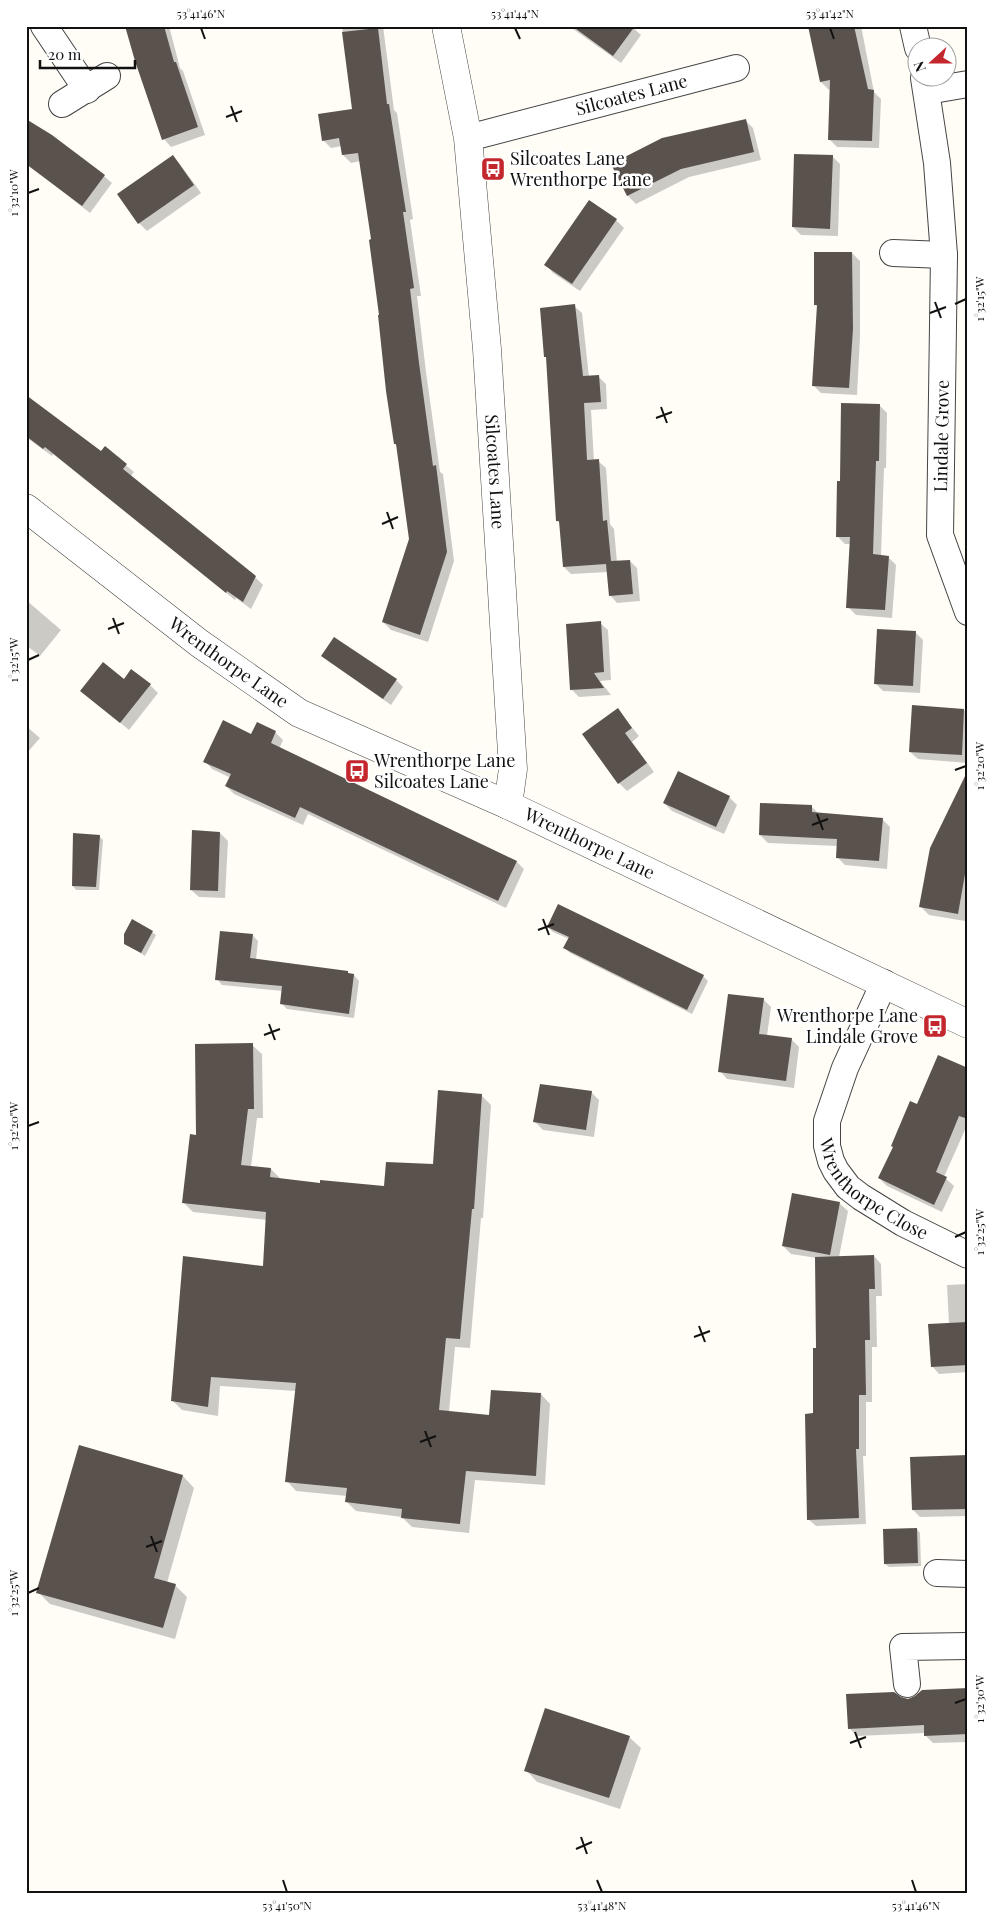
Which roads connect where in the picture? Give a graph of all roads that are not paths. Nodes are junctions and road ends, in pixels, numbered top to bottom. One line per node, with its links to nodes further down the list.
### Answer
1 (44, 26): 5 (street)
2 (446, 26): 6 (street, Silcoates Lane)
3 (736, 68): 6 (street, Silcoates Lane)
4 (927, 88): 8 (street, Lindale Grove)
5 (62, 104)
6 (468, 138): 11 (street, Silcoates Lane)
7 (893, 253): 8 (street)
8 (944, 255): 10 (street, Lindale Grove)
9 (26, 508): 11 (street, Wrenthorpe Lane)
10 (968, 612)
11 (508, 805): 12 (street, Wrenthorpe Lane)
12 (884, 983): 13 (street, Wrenthorpe Lane); 14 (street, Wrenthorpe Close)
13 (968, 1024)
14 (968, 1255)
15 (938, 1573): 16 (street)
16 (968, 1574)
17 (968, 1646): 18 (street)
18 (907, 1684)

